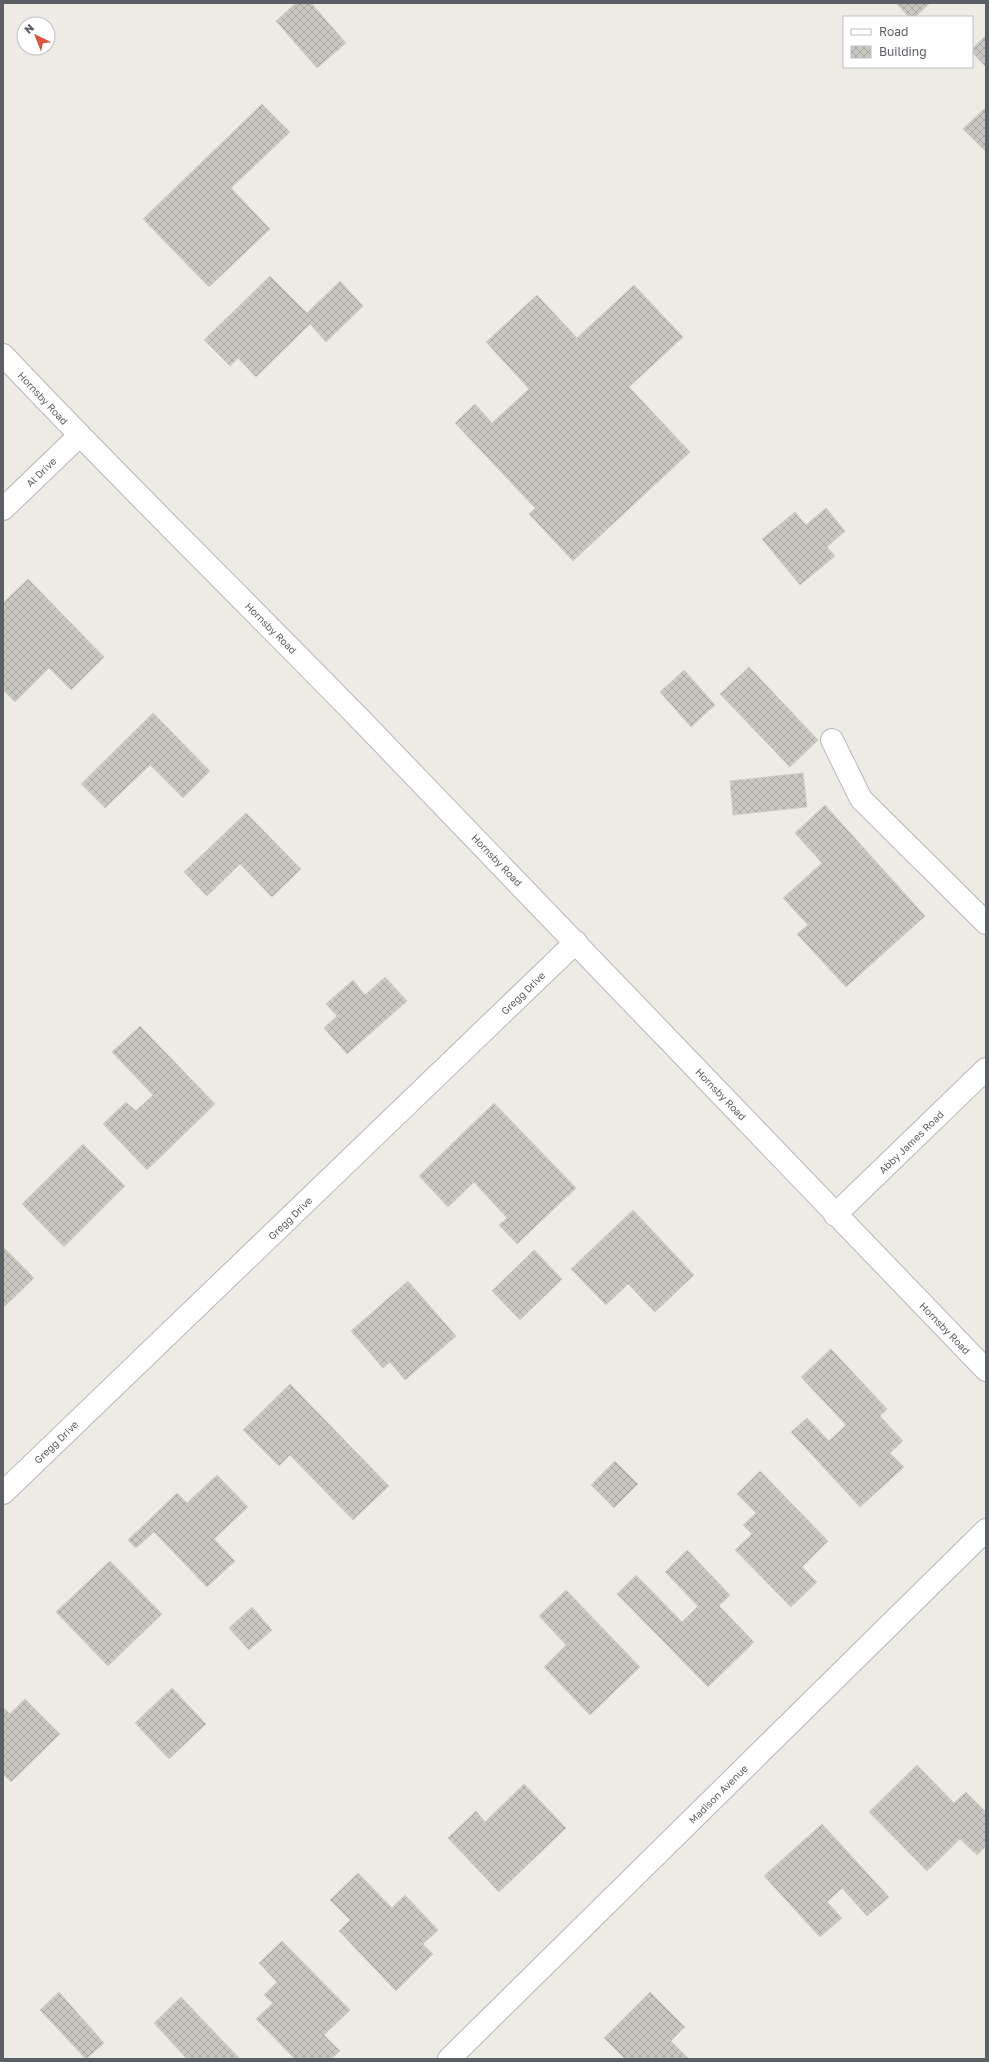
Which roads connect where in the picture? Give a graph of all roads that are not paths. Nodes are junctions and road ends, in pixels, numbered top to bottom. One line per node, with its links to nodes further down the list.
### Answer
1 (3, 355): 2 (street, Hornsby Road)
2 (79, 436): 3 (street, Al Drive); 6 (street, Hornsby Road)
3 (3, 509)
4 (832, 740): 5 (street)
5 (986, 923)
6 (576, 942): 8 (street, Hornsby Road); 10 (street, Gregg Drive)
7 (986, 1069): 8 (street, Abby James Road)
8 (835, 1215): 9 (street, Hornsby Road)
9 (986, 1370)
10 (3, 1493)
11 (986, 1530): 12 (street, Madison Avenue)
12 (449, 2059)

